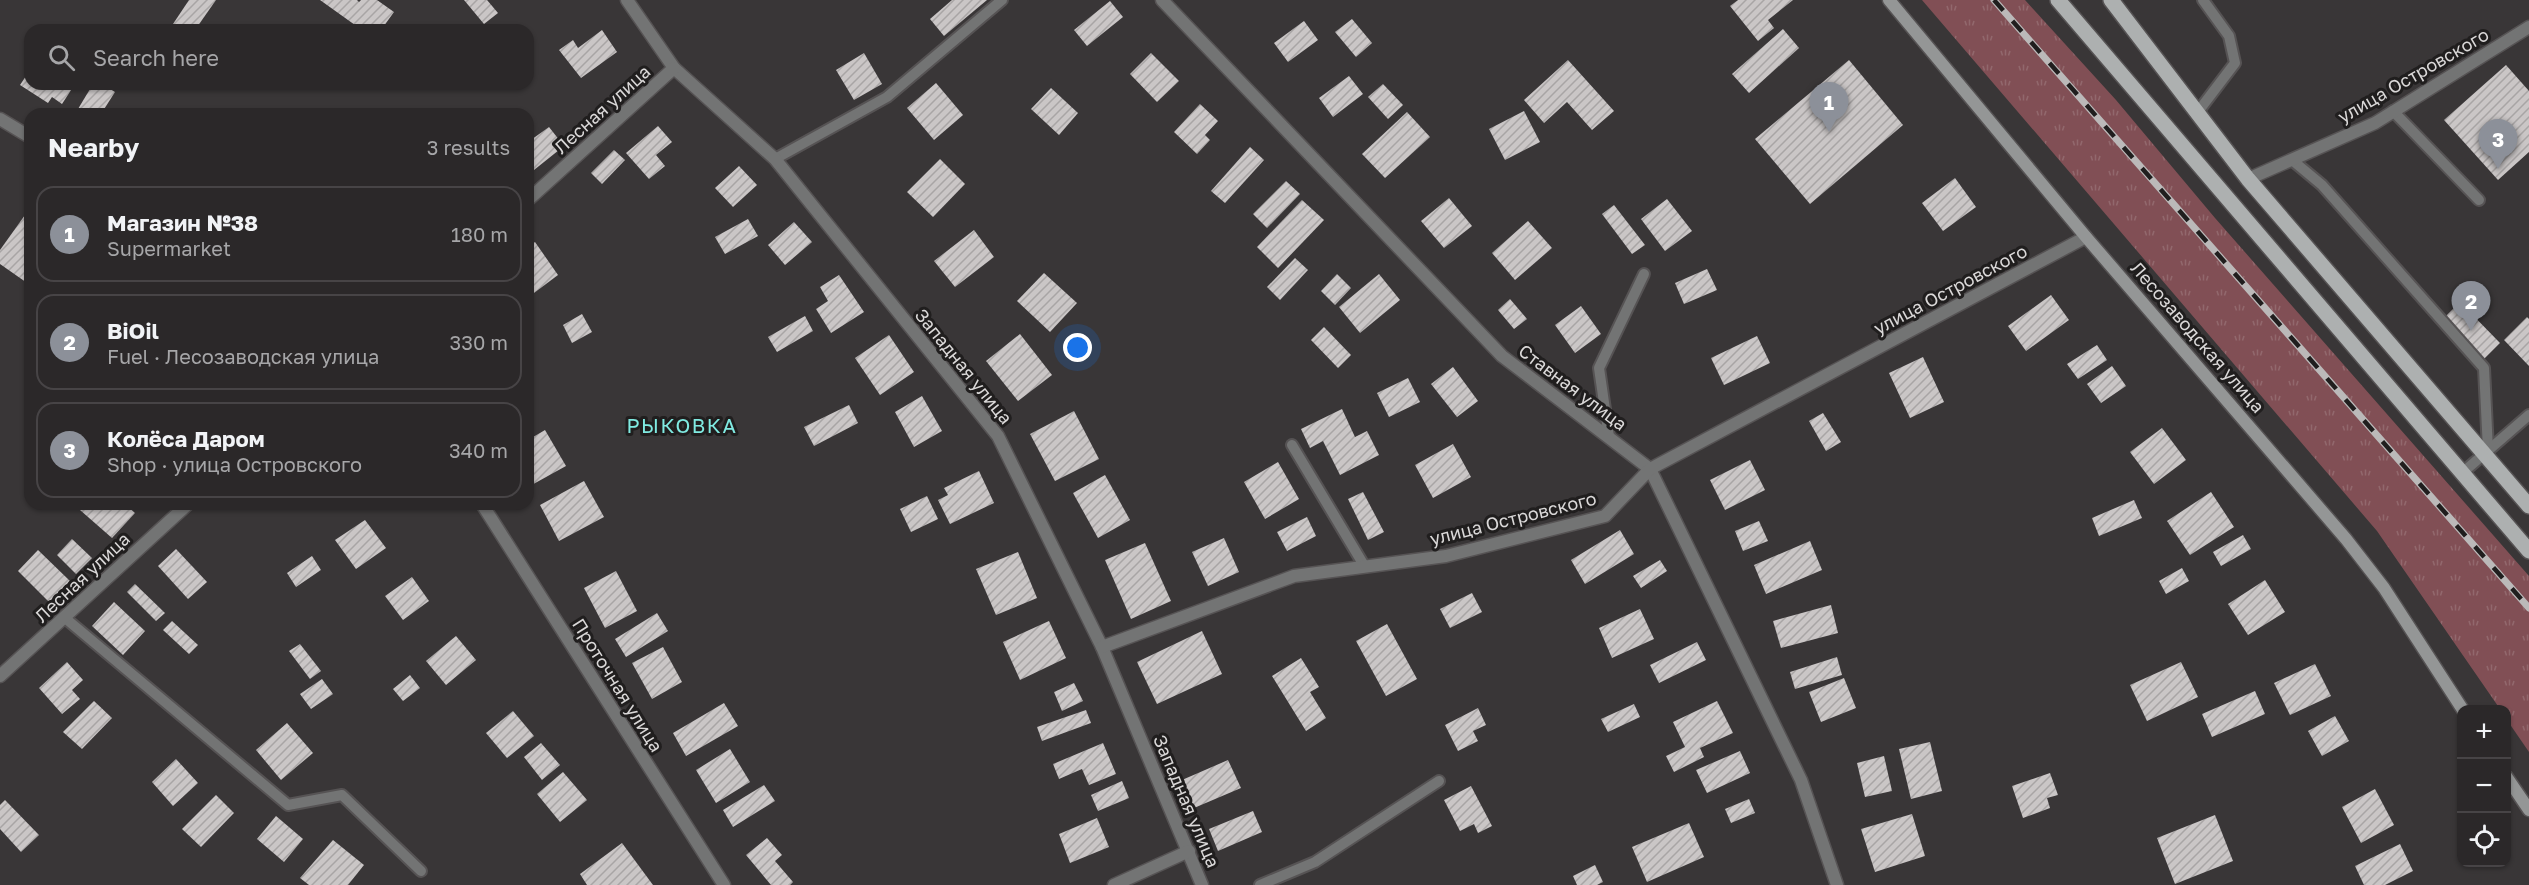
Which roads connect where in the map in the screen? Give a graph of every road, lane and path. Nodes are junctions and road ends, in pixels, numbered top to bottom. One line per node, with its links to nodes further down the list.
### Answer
1 (627, 0): 9 (street, Западная улица)
2 (1002, 0): 14 (lane)
3 (1162, 0): 22 (street, Ставная улица)
4 (1889, 0): 19 (street, Лесозаводская улица)
5 (2058, 0): 26 (main road)
6 (2111, 0): 11 (main road)
7 (2203, 0): 11 (lane)
8 (2529, 27): 10 (street, улица Островского)
9 (674, 69): 14 (street, Западная улица); 17 (street, Лесная улица)
10 (2392, 111): 15 (street, улица Островского); 18 (lane)
11 (2197, 113): 16 (main road)
12 (0, 119): 13 (street)
13 (24, 133)
14 (775, 159): 33 (street, Западная улица)
15 (2292, 160): 16 (street, улица Островского); 24 (lane)
16 (2248, 179): 24 (main road)
17 (534, 195)
18 (2479, 200)
19 (2086, 237): 25 (street, улица Островского); 35 (street, Лесозаводская улица)
20 (1644, 274): 22 (lane)
21 (2529, 415): 24 (lane)
22 (1609, 438): 25 (street, Ставная улица)
23 (1292, 445): 31 (lane)
24 (2486, 452): 26 (lane); 27 (main road)
25 (1650, 469): 31 (street, улица Островского); 45 (street, Ставная улица)
26 (2461, 474): 30 (main road)
27 (2529, 506)
28 (182, 510): 32 (street, Лесная улица)
29 (486, 510): 41 (street, Проточная улица)
30 (2529, 551)
31 (1365, 567): 33 (street, улица Островского)
32 (65, 618): 34 (street, Лесная улица); 40 (lane)
33 (1102, 647): 39 (street, Западная улица)
34 (0, 676)
35 (2460, 705)
36 (1439, 782): 44 (lane)
37 (2511, 783): 38 (street)
38 (2529, 810)
39 (1189, 851): 42 (street); 43 (street, Западная улица)
40 (421, 871)
41 (724, 885)
42 (1114, 885)
43 (1202, 885)
44 (1260, 885)
45 (1837, 885)

